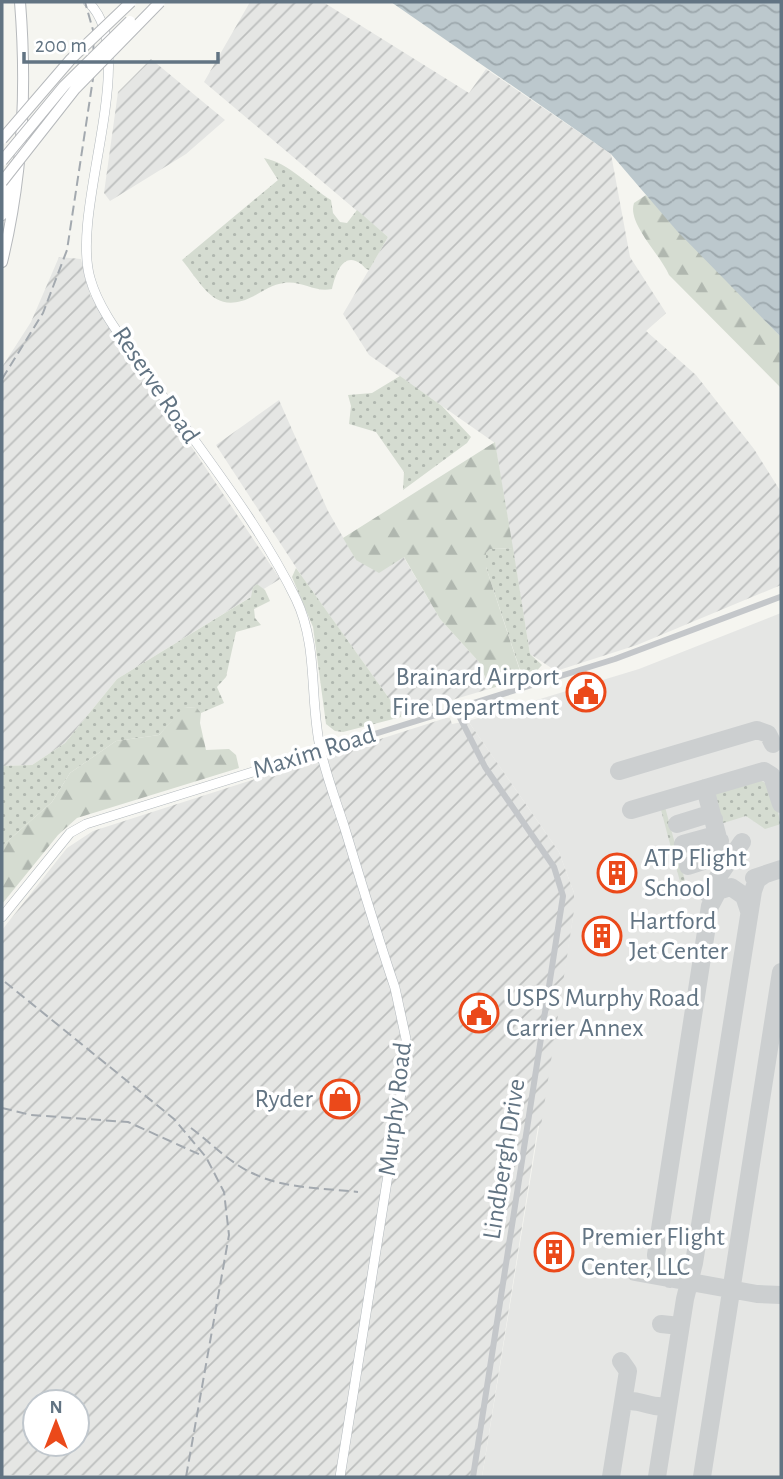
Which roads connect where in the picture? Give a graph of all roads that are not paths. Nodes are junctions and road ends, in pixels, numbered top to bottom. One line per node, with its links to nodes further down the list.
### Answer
1 (20, 2): 7 (highway, bridge)
2 (88, 2): 14 (street, Reserve Road)
3 (131, 2): 6 (highway, bridge)
4 (151, 2): 8 (highway, bridge)
5 (160, 2): 9 (highway, bridge)
6 (2, 139)
7 (20, 152): 9 (highway, bridge); 11 (highway, bridge)
8 (2, 161)
9 (5, 182): 10 (highway)
10 (2, 215)
11 (2, 262)
12 (780, 597): 13 (street, Maxim Road)
13 (455, 708): 14 (street, Maxim Road); 17 (street, Lindbergh Drive)
14 (320, 751): 15 (street, Maxim Road); 16 (street, Murphy Road)
15 (2, 917)
16 (340, 1477)
17 (473, 1477)

